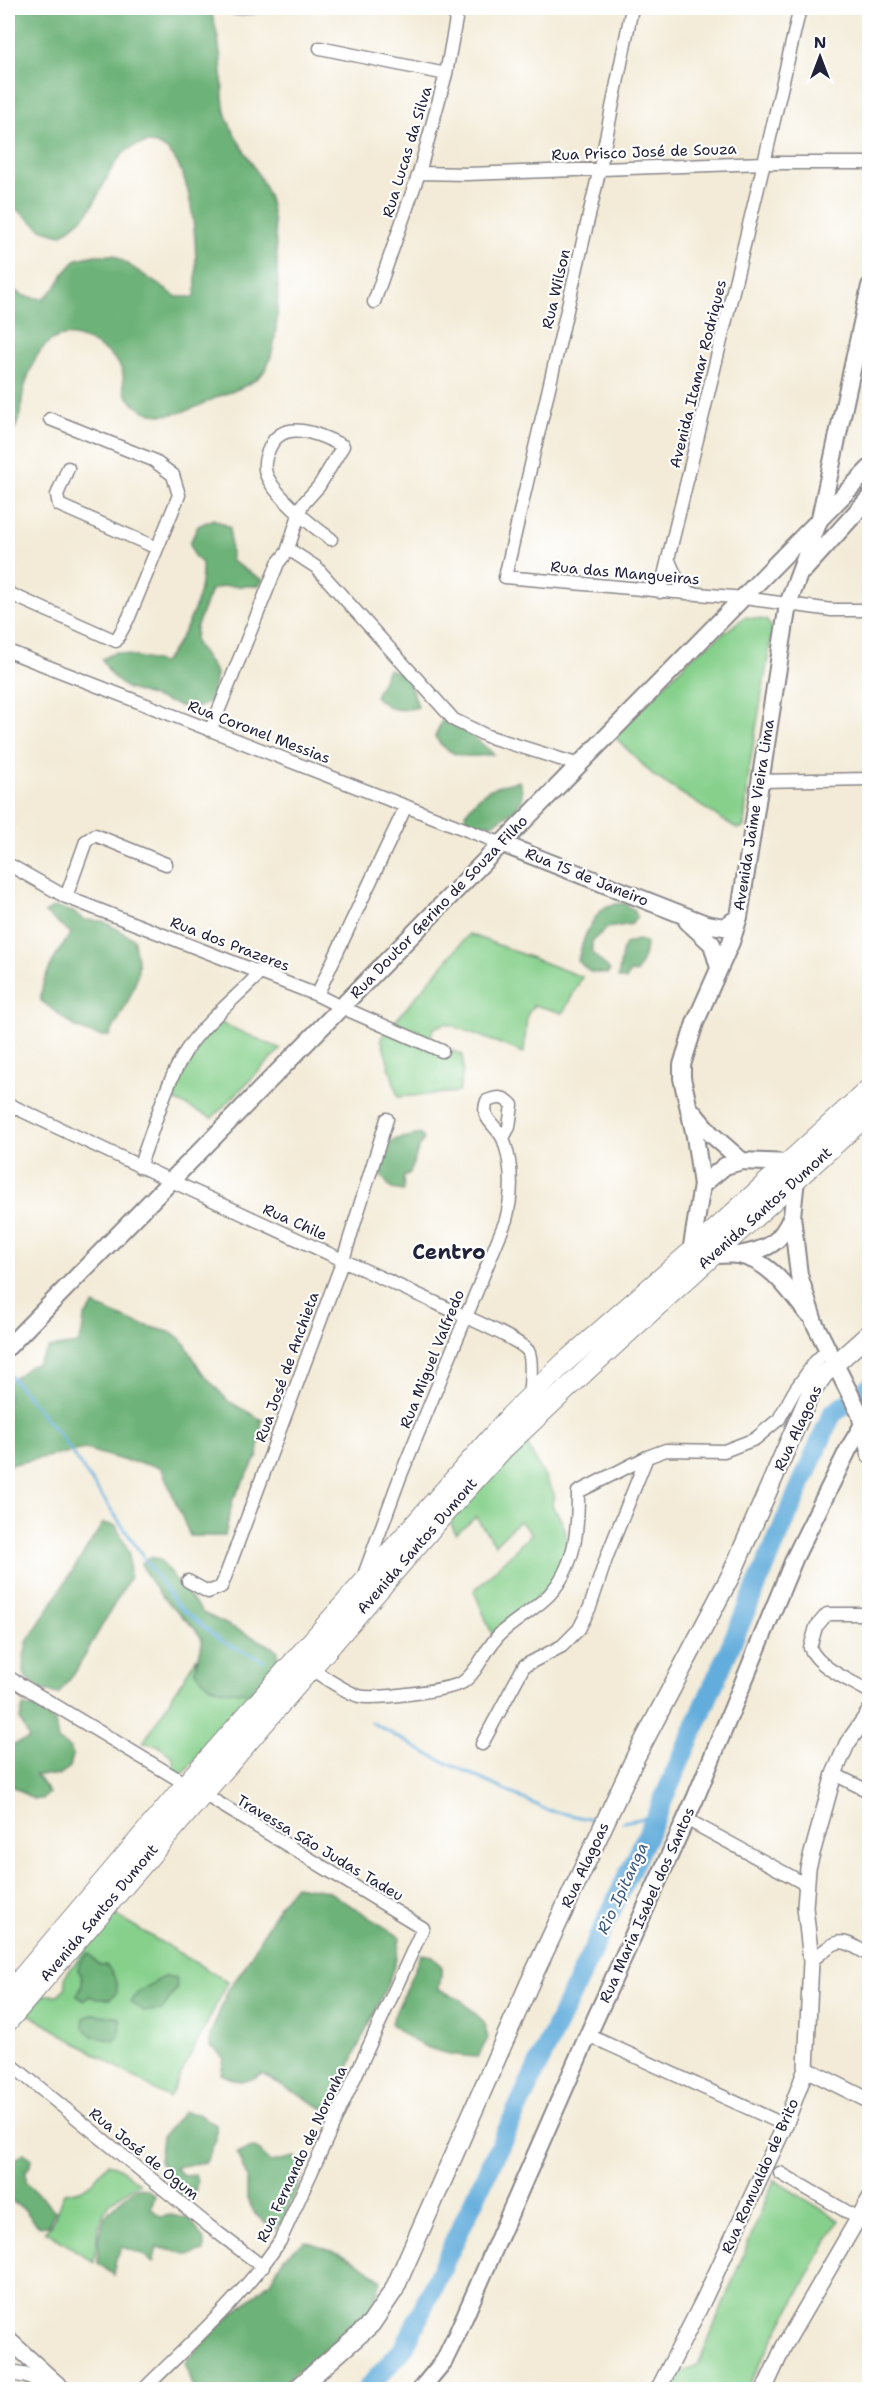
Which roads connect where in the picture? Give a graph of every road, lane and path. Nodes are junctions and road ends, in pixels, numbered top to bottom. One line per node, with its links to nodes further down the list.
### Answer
1 (458, 8): 5 (street, Rua Lucas da Silva)
2 (632, 8): 8 (street, Rua Wilson)
3 (800, 8): 6 (street, Avenida Itamar Rodriques)
4 (320, 48): 5 (street)
5 (446, 74): 9 (street, Rua Lucas da Silva)
6 (764, 163): 7 (street, Rua Prisco José de Souza); 8 (street, Rua Prisco José de Souza); 21 (street, Avenida Itamar Rodriques)
7 (870, 163)
8 (600, 168): 9 (street, Rua Prisco José de Souza); 23 (street, Rua Wilson)
9 (419, 173): 11 (street, Rua Lucas da Silva)
10 (870, 286): 17 (main road, Avenida Jaime Vieira Lima)
11 (374, 302)
12 (50, 419): 19 (street)
13 (68, 468): 19 (street)
14 (870, 468): 17 (main road, Rua Doutor Gerino de Souza Filho)
15 (870, 497): 22 (main road)
16 (300, 514): 16 (street); 18 (street); 20 (street)
17 (820, 518): 22 (main road, Avenida Jaime Vieira Lima); 27 (main road, Rua Doutor Gerino de Souza Filho)
18 (331, 539)
19 (158, 548): 25 (street)
20 (287, 552): 31 (street); 32 (street)
21 (668, 558): 24 (street, Avenida Itamar Rodriques); 26 (street)
22 (799, 575): 28 (main road, Avenida Jaime Vieira Lima)
23 (505, 577): 24 (street, Rua das Mangueiras)
24 (660, 592): 26 (street, Rua das Mangueiras)
25 (8, 593)
26 (691, 594): 27 (street, Rua das Mangueiras)
27 (744, 598): 28 (street, Rua das Mangueiras); 32 (main road, Rua Doutor Gerino de Souza Filho)
28 (788, 604): 29 (street, Rua das Mangueiras); 34 (main road, Avenida Jaime Vieira Lima)
29 (870, 610)
30 (8, 651): 31 (street, Rua Coronel Messias)
31 (211, 729): 35 (street, Rua Coronel Messias)
32 (579, 765): 36 (main road, Rua Doutor Gerino de Souza Filho)
33 (870, 779): 34 (street)
34 (759, 781): 41 (main road, Avenida Jaime Vieira Lima)
35 (406, 806): 36 (street, Rua Coronel Messias); 44 (street)
36 (500, 843): 40 (main road, Rua 15 de Janeiro); 45 (main road, Rua Doutor Gerino de Souza Filho)
37 (8, 864): 39 (street, Rua dos Prazeres)
38 (166, 864): 39 (street)
39 (66, 897): 43 (street, Rua dos Prazeres)
40 (675, 912): 41 (main road, Rua 15 de Janeiro); 42 (main road, Rua 15 de Janeiro)
41 (739, 917): 42 (main road, Avenida Jaime Vieira Lima)
42 (719, 968): 49 (main road, Avenida Jaime Vieira Lima)
43 (261, 972): 44 (street, Rua dos Prazeres); 54 (street)
44 (317, 994): 45 (street, Rua dos Prazeres)
45 (341, 1007): 46 (street, Rua dos Prazeres); 56 (main road, Rua Doutor Gerino de Souza Filho)
46 (442, 1051)
47 (870, 1088): 55 (highway, Avenida Santos Dumont)
48 (8, 1104): 54 (street, Rua Chile)
49 (690, 1108): 53 (main road, Avenida Jaime Vieira Lima); 57 (main road, Avenida Jaime Vieira Lima)
50 (870, 1113): 55 (highway, Avenida Santos Dumont)
51 (387, 1119): 62 (street, Rua José de Anchieta)
52 (503, 1138): 52 (street, Rua Miguel Valfredo); 63 (street, Rua Miguel Valfredo)
53 (742, 1161): 55 (main road); 57 (main road)
54 (140, 1167): 56 (street, Rua Chile)
55 (792, 1171): 58 (main road); 59 (highway, Avenida Santos Dumont); 60 (highway, Avenida Santos Dumont)
56 (171, 1182): 62 (street, Rua Chile); 66 (main road, Rua Doutor Gerino de Souza Filho)
57 (702, 1185): 59 (main road, Avenida Jaime Vieira Lima)
58 (792, 1216): 61 (main road); 64 (main road)
59 (691, 1252): 68 (highway, Avenida Santos Dumont)
60 (714, 1255): 61 (main road); 75 (highway, Avenida Santos Dumont)
61 (738, 1255): 64 (main road)
62 (343, 1260): 63 (street, Rua Chile); 72 (street, Rua José de Anchieta)
63 (465, 1317): 68 (street, Rua Chile); 73 (street, Rua Miguel Valfredo)
64 (814, 1322): 67 (main road)
65 (870, 1333): 67 (main road, Rua Alagoas)
66 (8, 1347)
67 (835, 1364): 69 (main road); 71 (street); 103 (main road, Rua Alagoas)
68 (530, 1396): 73 (highway, Avenida Santos Dumont)
69 (864, 1419): 70 (main road); 83 (main road, Rua Maria Isabel dos Santos)
70 (870, 1455)
71 (647, 1457): 75 (street); 79 (street)
72 (188, 1581)
73 (361, 1585): 81 (highway, Avenida Santos Dumont)
74 (870, 1614): 77 (street)
75 (311, 1670): 81 (highway, Avenida Santos Dumont)
76 (8, 1677): 81 (street, Travessa São Judas Tadeu)
77 (870, 1692)
78 (870, 1711): 80 (street, Rua Romualdo de Brito)
79 (482, 1744)
80 (834, 1774): 82 (street); 84 (street, Rua Romualdo de Brito)
81 (194, 1789): 85 (street, Travessa São Judas Tadeu); 88 (highway, Avenida Santos Dumont); 89 (highway, Avenida Santos Dumont)
82 (870, 1792)
83 (686, 1819): 84 (street); 90 (main road, Rua Maria Isabel dos Santos)
84 (805, 1884): 87 (street, Rua Romualdo de Brito)
85 (423, 1928): 98 (street, Rua Fernando de Noronha)
86 (870, 1956): 87 (street)
87 (811, 1961): 92 (street, Rua Romualdo de Brito)
88 (8, 1994)
89 (8, 2021)
90 (588, 2035): 94 (street); 104 (main road, Rua Maria Isabel dos Santos)
91 (8, 2062): 98 (street, Rua José de Ogum)
92 (806, 2069): 93 (street); 94 (street, Rua Romualdo de Brito)
93 (870, 2101)
94 (785, 2125): 105 (street, Rua Romualdo de Brito)
95 (780, 2174): 97 (street)
96 (870, 2198): 97 (street)
97 (856, 2217): 106 (street)
98 (263, 2267): 102 (street, Rua Fernando de Noronha)
99 (8, 2339): 101 (street)
100 (8, 2372): 101 (street)
101 (63, 2390)
102 (142, 2390)
103 (296, 2390)
104 (420, 2390)
105 (658, 2390)
106 (764, 2390)

